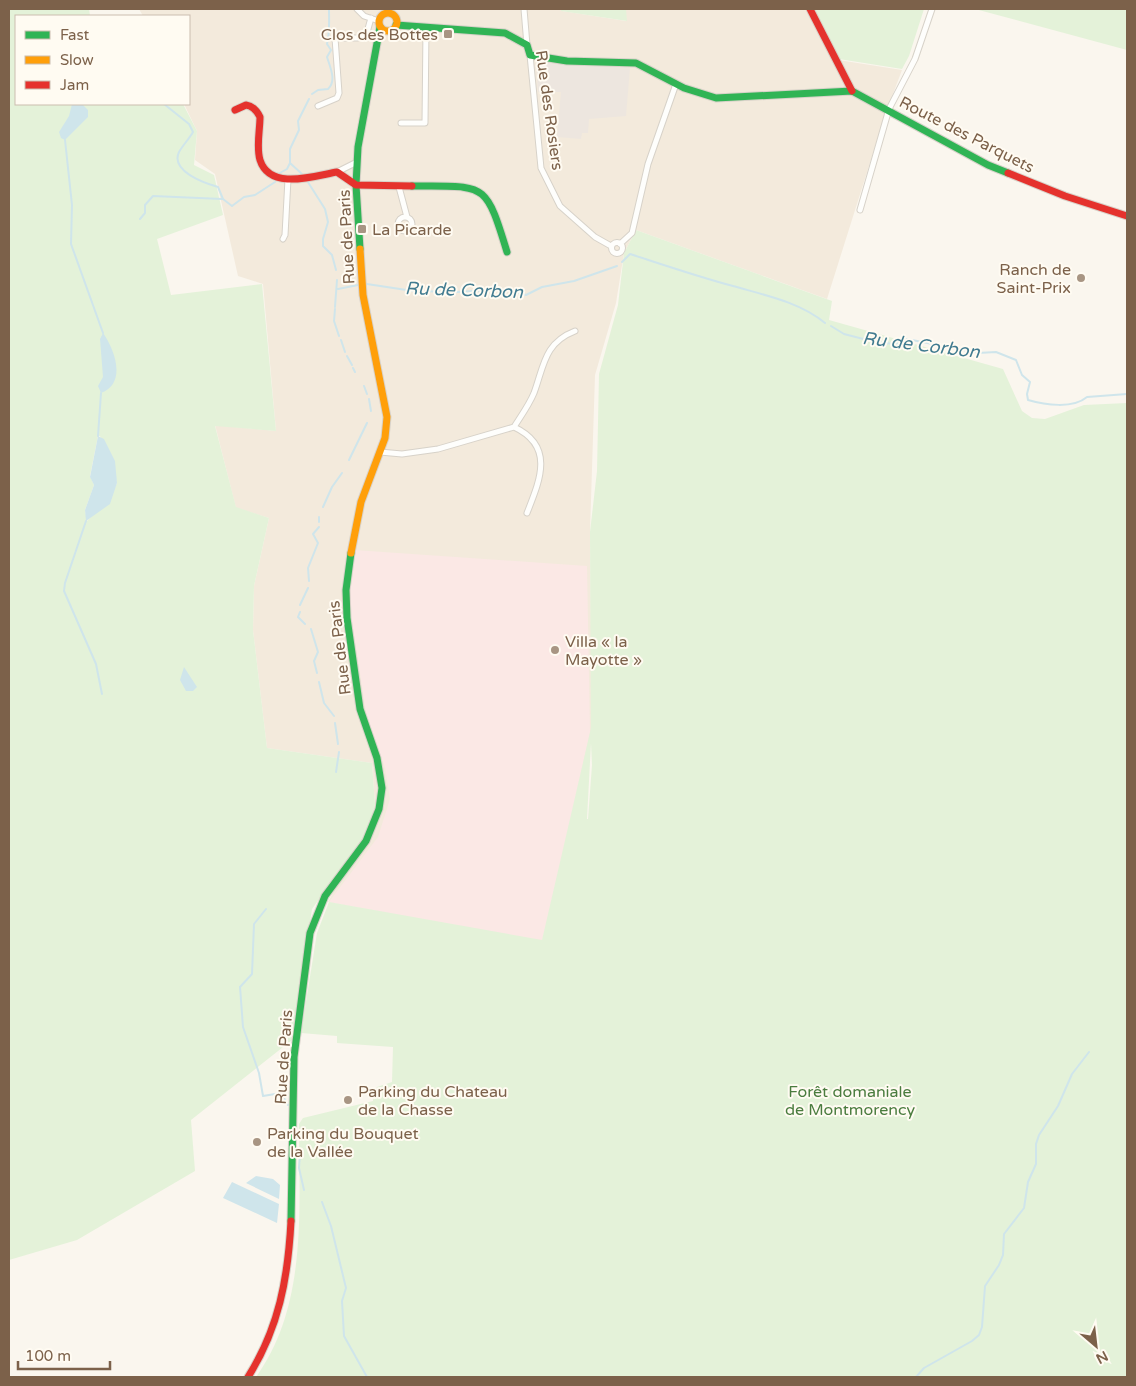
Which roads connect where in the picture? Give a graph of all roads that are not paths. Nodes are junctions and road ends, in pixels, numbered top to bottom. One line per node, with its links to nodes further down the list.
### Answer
1 (357, 9): 6 (street)
2 (524, 9): 9 (street, Rue des Rosiers)
3 (810, 9): 12 (main road)
4 (932, 9): 14 (street)
5 (388, 11): 6 (main road); 7 (main road)
6 (379, 24): 7 (main road); 13 (street); 17 (main road, Rue de Paris)
7 (396, 25): 8 (main road)
8 (426, 28): 9 (main road); 16 (street)
9 (527, 45): 10 (main road, Rue des Rosiers)
10 (530, 55): 11 (main road); 27 (street, Rue des Rosiers)
11 (676, 84): 12 (main road); 26 (street)
12 (852, 91): 14 (main road, Route des Parquets)
13 (318, 106)
14 (889, 109): 22 (street); 23 (main road, Route des Parquets)
15 (236, 110): 19 (main road)
16 (401, 123)
17 (357, 162): 18 (street); 20 (main road, Rue de Paris)
18 (338, 172): 19 (main road); 20 (main road)
19 (288, 179): 25 (street)
20 (356, 185): 21 (main road); 31 (main road, Rue de Paris)
21 (400, 186): 24 (street); 28 (main road)
22 (860, 210)
23 (1127, 216)
24 (408, 217)
25 (283, 239)
26 (620, 244): 27 (street); 27 (street)
27 (611, 246)
28 (506, 252)
29 (575, 332): 30 (street)
30 (514, 427): 31 (street); 32 (street)
31 (380, 452): 33 (main road, Rue de Paris)
32 (527, 513)
33 (248, 1377)

